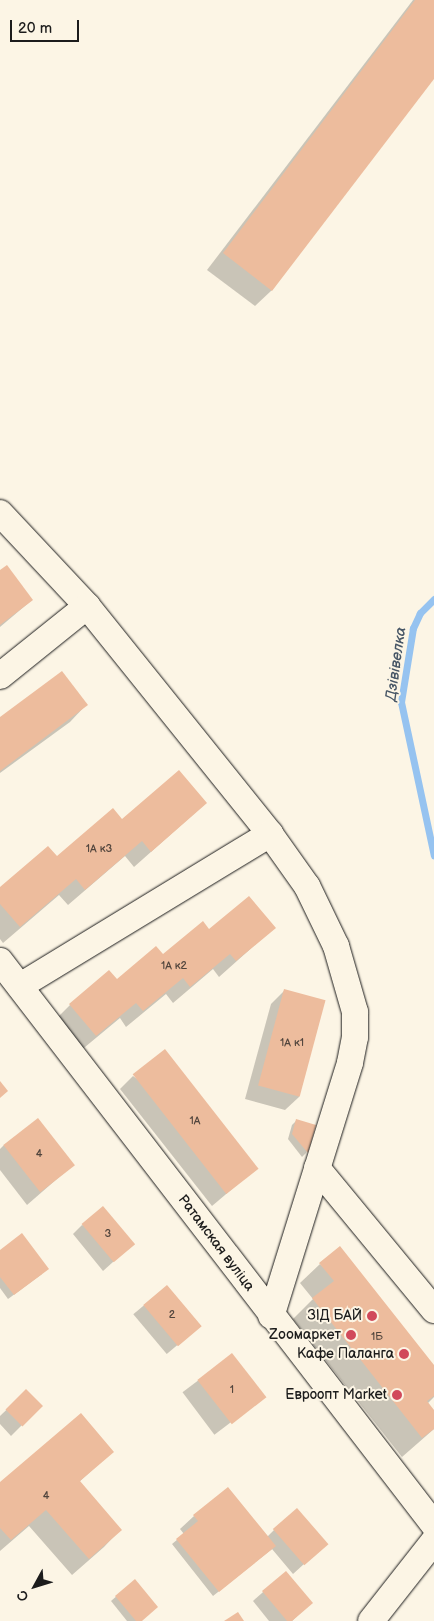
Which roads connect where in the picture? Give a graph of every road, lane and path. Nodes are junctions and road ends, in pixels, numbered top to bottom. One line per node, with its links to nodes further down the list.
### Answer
1 (0, 513): 2 (street)
2 (87, 606): 3 (street); 4 (street)
3 (0, 676)
4 (270, 834): 6 (street); 7 (street)
5 (0, 961): 6 (street, Ратамская вуліца)
6 (20, 986): 9 (street, Ратамская вуліца)
7 (318, 1168): 8 (street); 9 (street)
8 (434, 1310)
9 (271, 1316): 10 (street, Ратамская вуліца)
10 (434, 1525)
11 (434, 1542): 12 (street)
12 (371, 1621)

